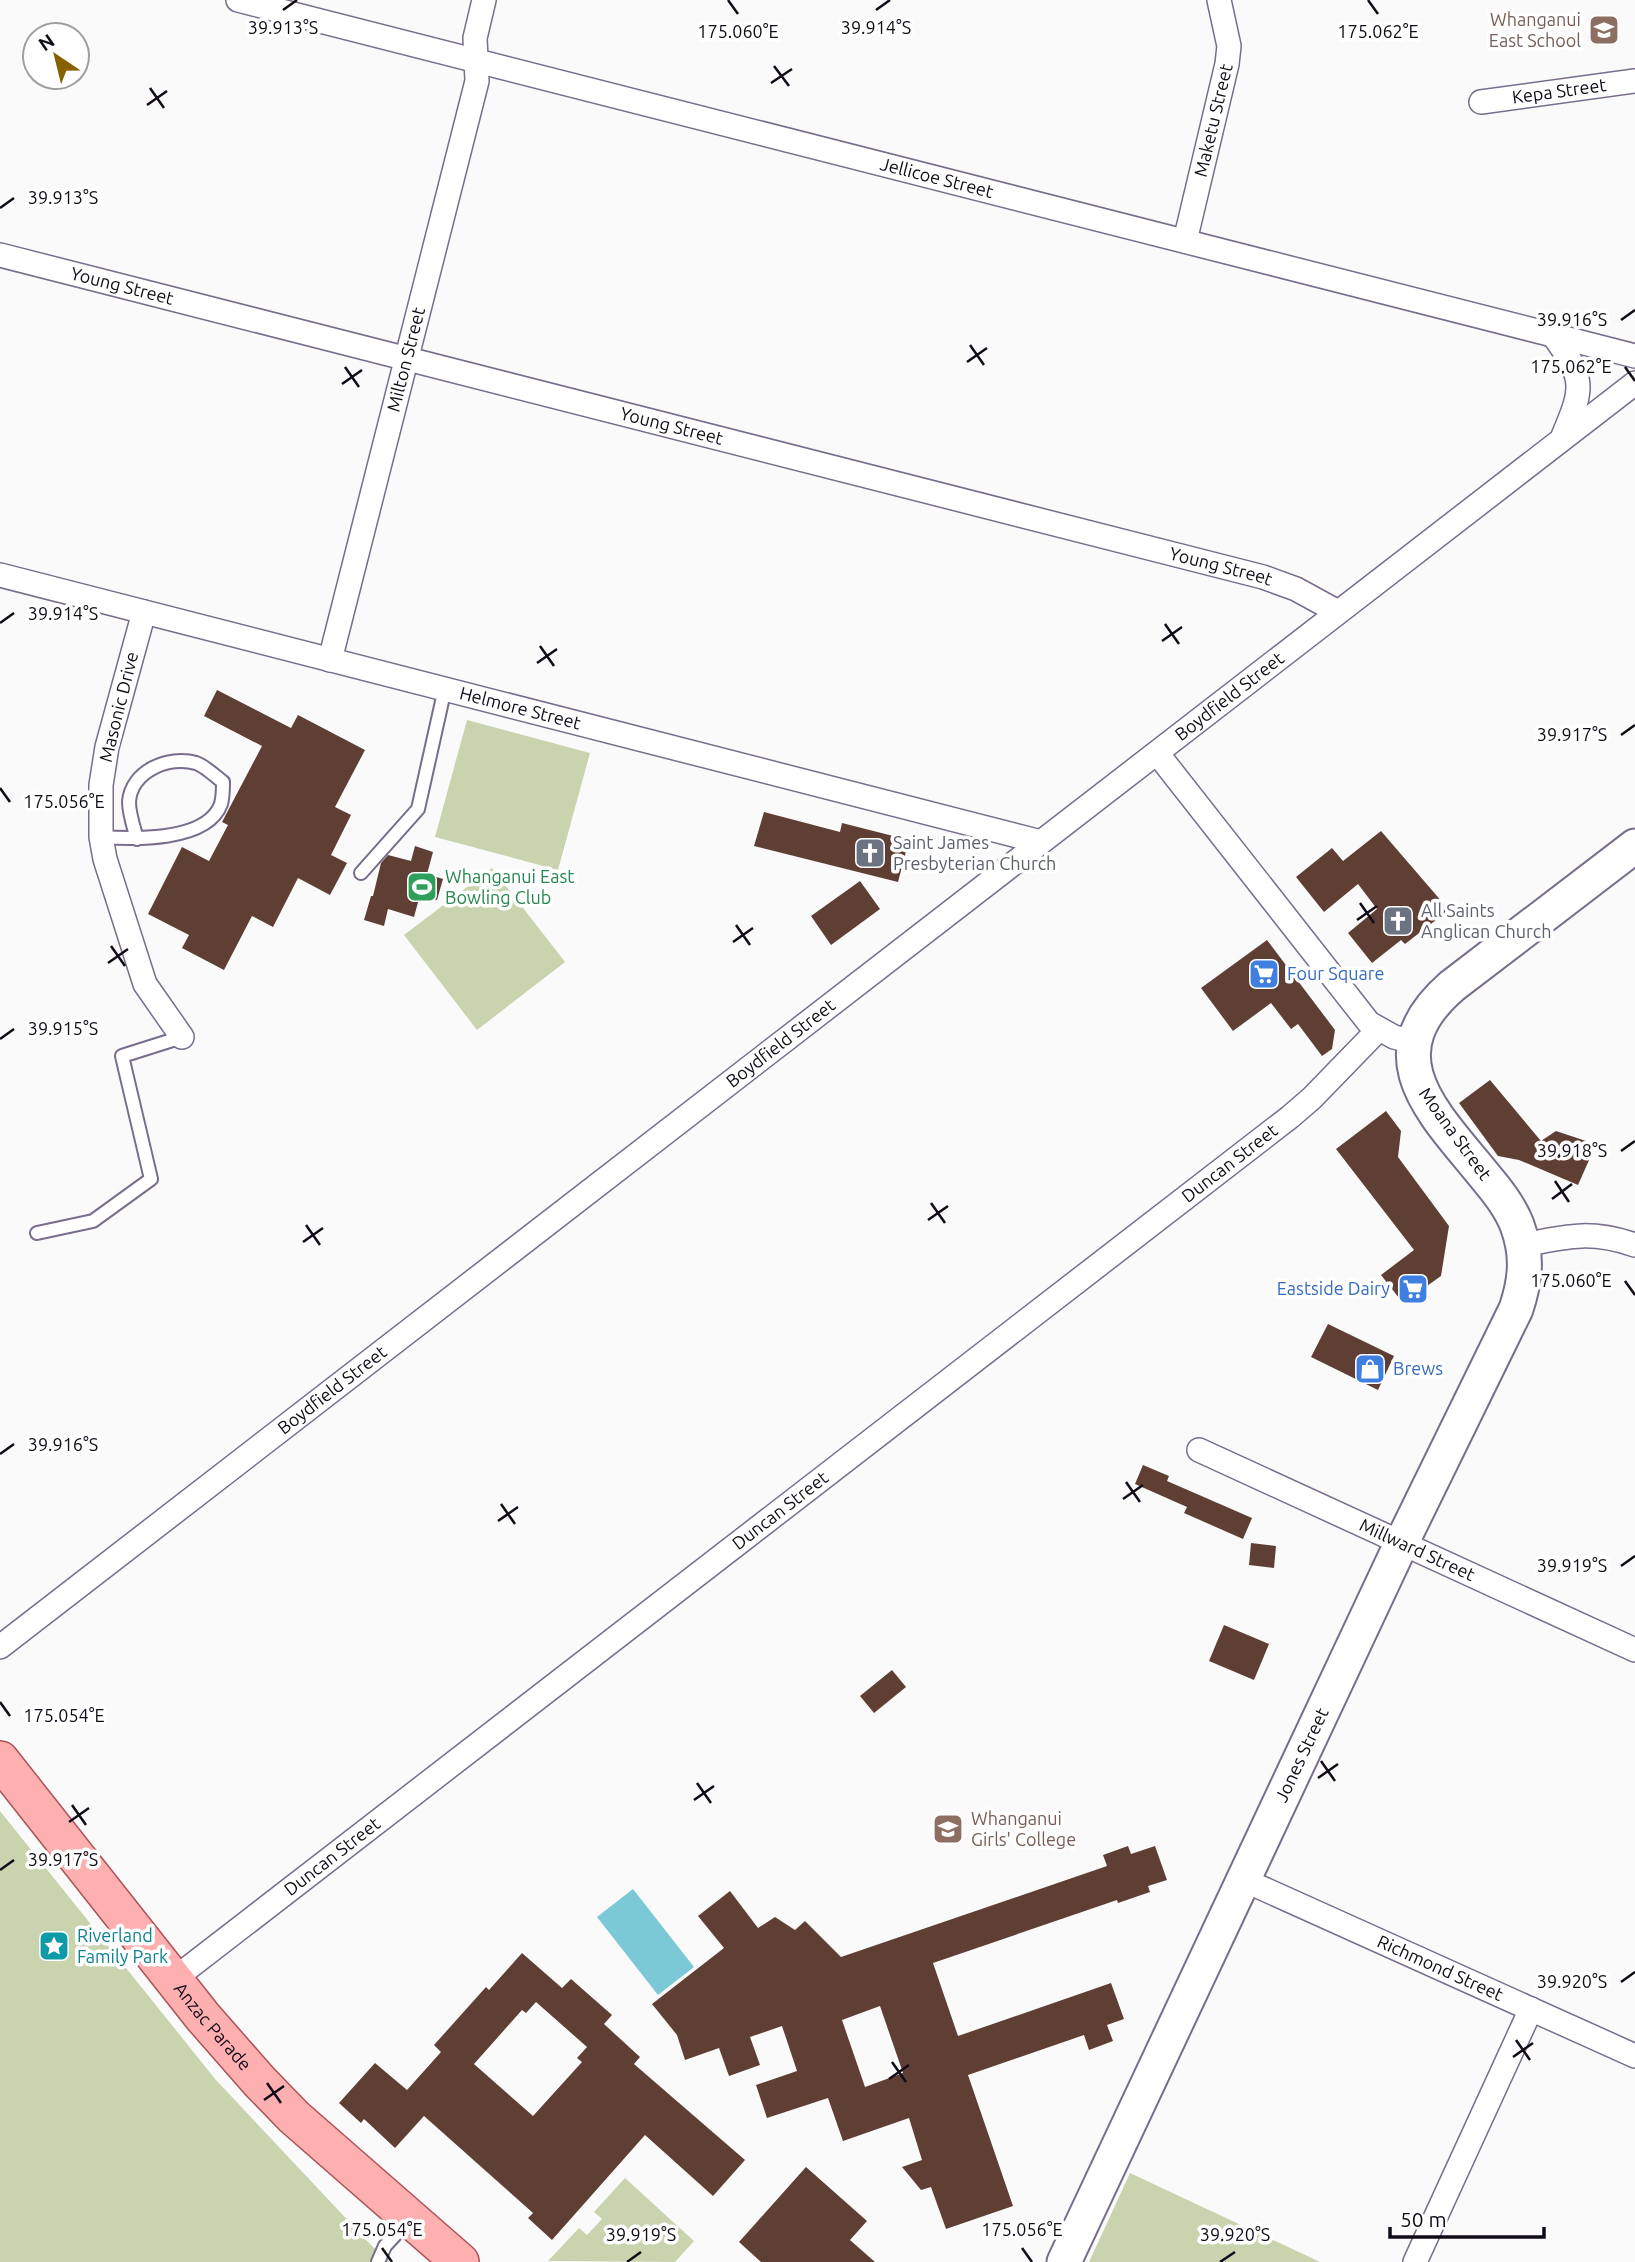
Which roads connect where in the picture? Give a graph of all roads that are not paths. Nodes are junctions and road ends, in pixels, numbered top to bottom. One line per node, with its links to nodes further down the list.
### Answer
1 (238, 0): 4 (street, Jellicoe Street)
2 (484, 0): 4 (street, Milton Street)
3 (1219, 0): 7 (street, Maketu Street)
4 (476, 60): 7 (street, Jellicoe Street); 11 (street, Milton Street)
5 (1635, 81): 6 (street, Kepa Street)
6 (1481, 102)
7 (1185, 241): 9 (street, Jellicoe Street)
8 (0, 256): 11 (street, Young Street)
9 (1553, 335): 10 (street, Jellicoe Street); 13 (street)
10 (1635, 356)
11 (406, 359): 16 (street, Young Street); 17 (street, Milton Street)
12 (1635, 383): 13 (street, Boydfield Street)
13 (1562, 439): 16 (street, Boydfield Street)
14 (0, 575): 15 (street, Helmore Street)
15 (144, 612): 17 (street, Helmore Street); 20 (street, Masonic Drive)
16 (1338, 612): 19 (street, Boydfield Street)
17 (330, 660): 18 (street, Helmore Street)
18 (445, 688): 22 (street, Helmore Street); 24 (lane)
19 (1157, 753): 22 (street, Boydfield Street); 25 (street)
20 (100, 837): 21 (lane); 26 (street, Masonic Drive)
21 (137, 839): 21 (lane)
22 (1041, 842): 33 (street, Boydfield Street)
23 (1635, 846): 27 (main road)
24 (361, 873)
25 (1378, 1030): 27 (street); 37 (street, Duncan Street)
26 (182, 1037): 28 (lane)
27 (1414, 1042): 29 (main road, Moana Street)
28 (37, 1233)
29 (1523, 1245): 30 (street); 32 (main road, Jones Street)
30 (1635, 1245)
31 (1199, 1450): 32 (street, Millward Street)
32 (1401, 1544): 34 (street, Millward Street); 36 (main road, Jones Street)
33 (0, 1647)
34 (1635, 1650)
35 (0, 1760): 37 (main road, Anzac Parade)
36 (1244, 1880): 38 (street, Richmond Street); 43 (main road, Jones Street)
37 (174, 1979): 40 (main road, Anzac Parade)
38 (1531, 2009): 39 (street, Richmond Street); 44 (street)
39 (1635, 2056)
40 (411, 2218): 41 (lane); 42 (main road, Anzac Parade)
41 (378, 2262)
42 (460, 2262)
43 (1064, 2262)
44 (1415, 2262)

